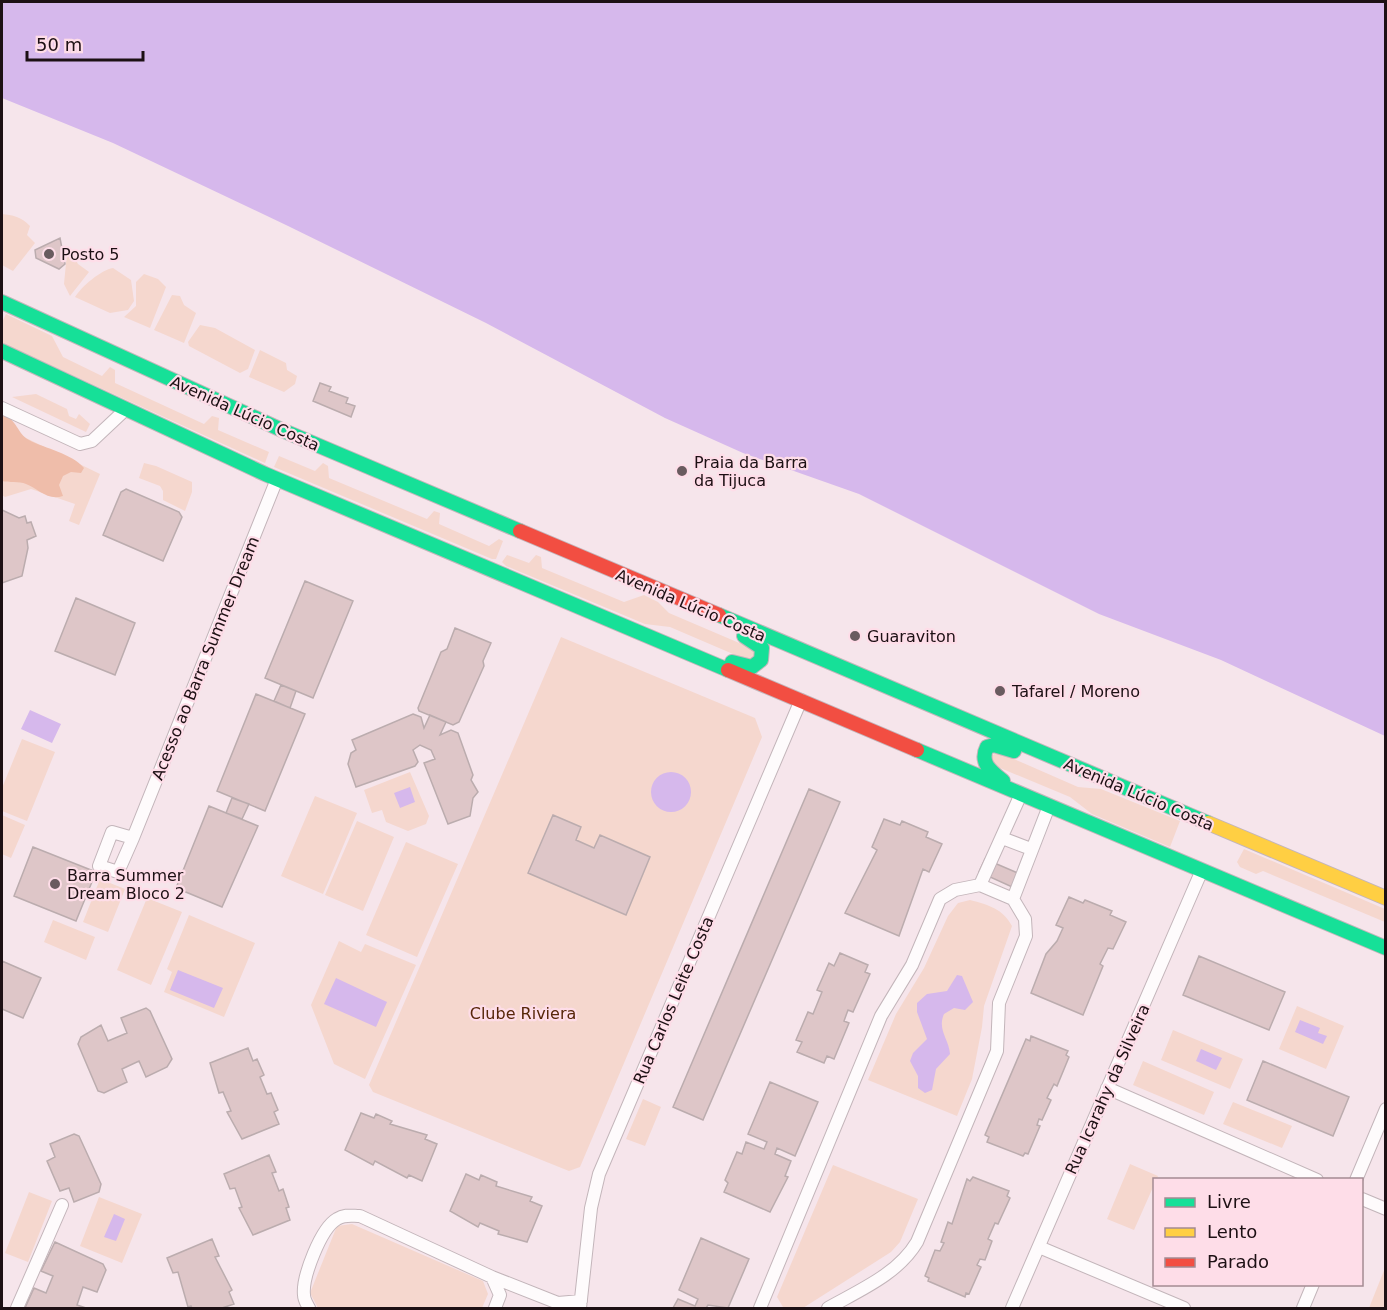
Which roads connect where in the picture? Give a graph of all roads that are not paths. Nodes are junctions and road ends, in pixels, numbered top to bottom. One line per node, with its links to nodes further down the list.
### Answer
1 (2, 302): 6 (main road, Avenida Lúcio Costa)
2 (2, 351): 4 (main road)
3 (2, 408): 4 (street)
4 (125, 410): 5 (main road)
5 (277, 479): 7 (main road); 12 (street, Acesso ao Barra Summer Dream)
6 (702, 610): 7 (main road); 9 (main road, Avenida Lúcio Costa)
7 (673, 646): 8 (main road)
8 (801, 700): 10 (main road); 30 (street, Rua Carlos Leite Costa)
9 (1081, 770): 10 (main road); 17 (main road, Avenida Lúcio Costa)
10 (1017, 793): 11 (main road); 13 (street)
11 (1049, 806): 14 (street); 15 (main road)
12 (133, 838)
13 (1002, 838): 14 (street); 16 (street)
14 (1032, 849): 18 (street)
15 (1202, 870): 19 (main road); 20 (street, Rua Icarahy da Silveira)
16 (980, 885): 18 (street); 34 (street)
17 (1386, 898)
18 (1013, 899): 35 (street)
19 (1386, 948)
20 (1107, 1088): 22 (street); 27 (street, Rua Icarahy da Silveira)
21 (1386, 1109): 23 (street)
22 (1315, 1178)
23 (1356, 1178)
24 (1363, 1199): 26 (street)
25 (62, 1205): 31 (street)
26 (1386, 1209)
27 (1039, 1247): 36 (street, Rua Icarahy da Silveira); 37 (street)
28 (492, 1276): 30 (street); 32 (street); 33 (street)
29 (1312, 1286): 38 (street)
30 (581, 1305)
31 (17, 1308)
32 (309, 1308)
33 (495, 1308)
34 (760, 1308)
35 (828, 1308)
36 (1012, 1308)
37 (1184, 1308)
38 (1303, 1308)

